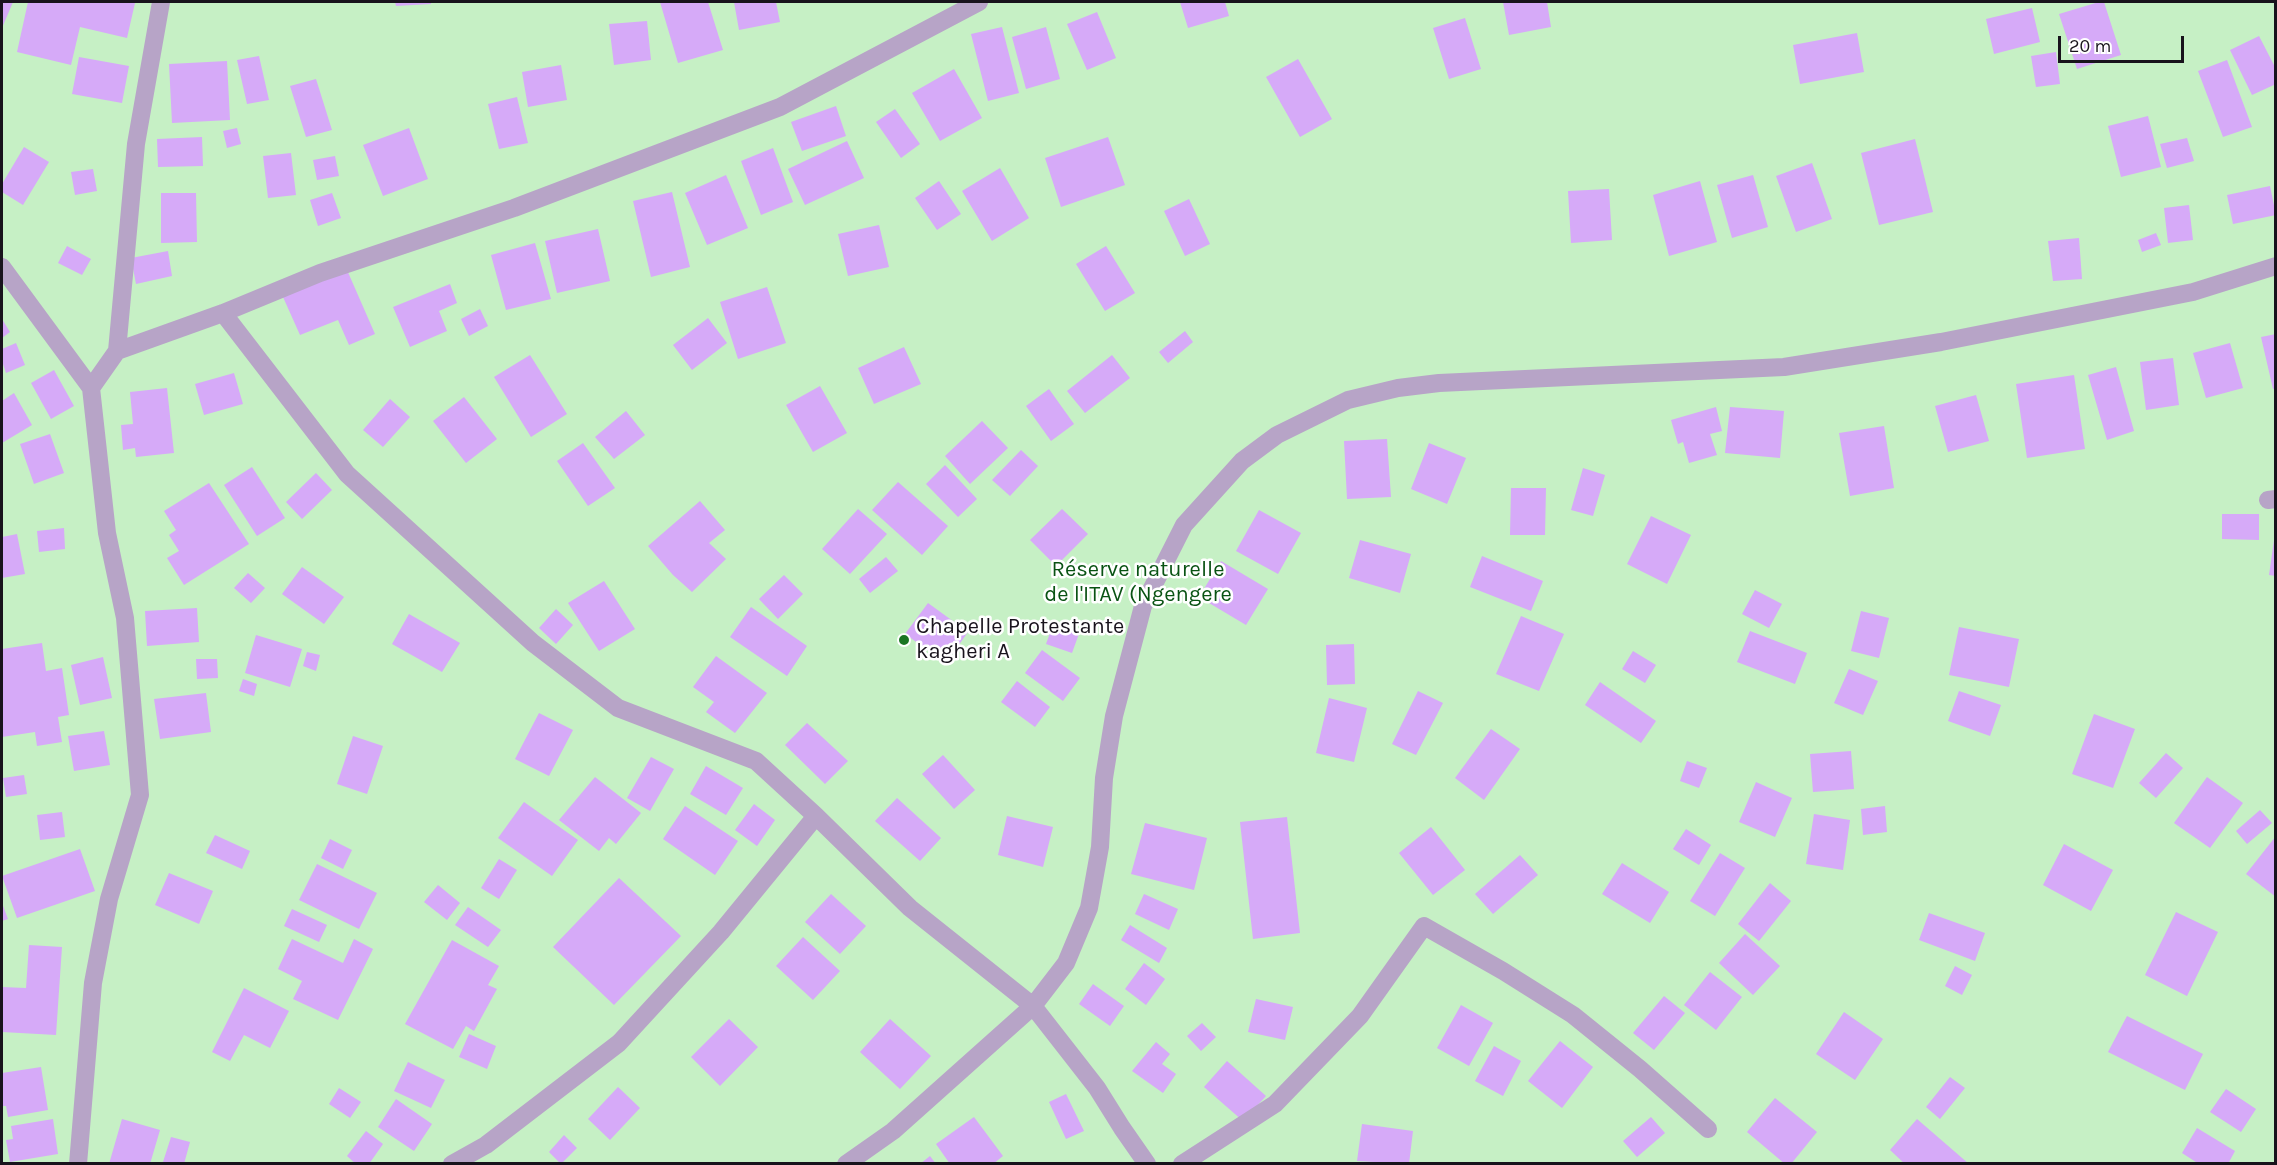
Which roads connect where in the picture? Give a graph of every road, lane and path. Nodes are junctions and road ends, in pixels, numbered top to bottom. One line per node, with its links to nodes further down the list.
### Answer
1 (160, 2): 6 (street)
2 (979, 2): 5 (street)
3 (2276, 266): 9 (street)
4 (2, 267): 7 (street)
5 (223, 313): 6 (street); 8 (street)
6 (117, 351): 7 (street)
7 (92, 388): 11 (street)
8 (816, 816): 9 (street); 12 (street)
9 (1033, 1006): 13 (street); 14 (street)
10 (1708, 1129): 15 (street)
11 (78, 1164)
12 (452, 1164)
13 (846, 1164)
14 (1147, 1164)
15 (1182, 1164)

